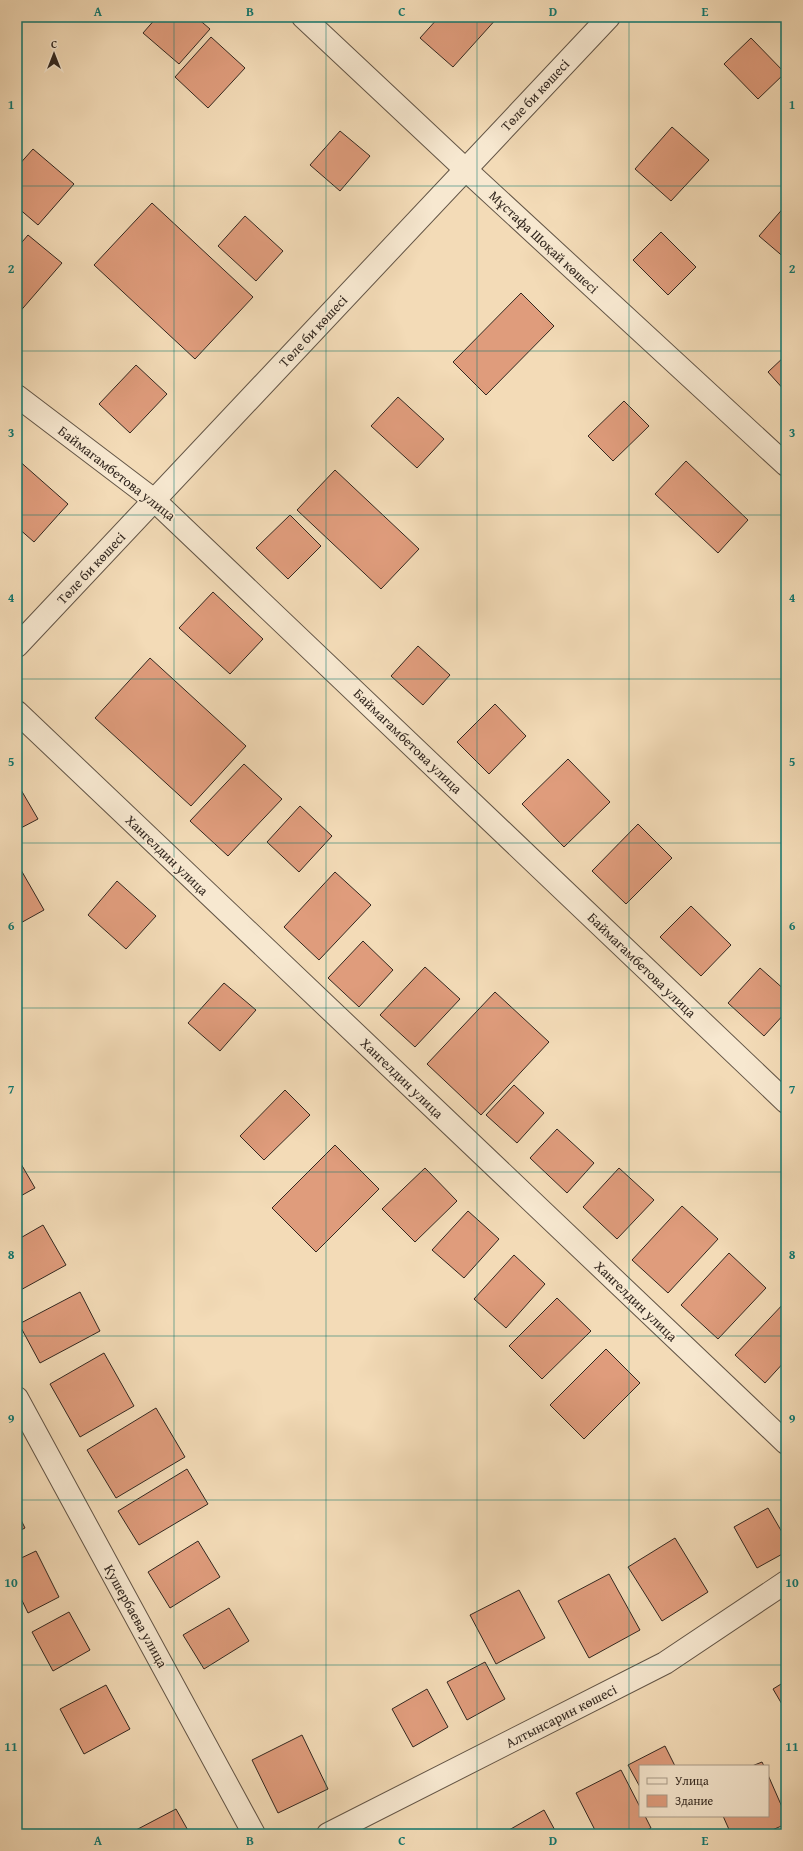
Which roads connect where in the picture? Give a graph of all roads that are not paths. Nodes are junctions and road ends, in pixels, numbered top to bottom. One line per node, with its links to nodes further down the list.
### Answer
1 (303, 17): 3 (street, Мұстафа Шоқай көшесі)
2 (608, 17): 3 (street, Төле би көшесі)
3 (465, 169): 5 (street, Мұстафа Шоқай көшесі); 6 (street, Төле би көшесі)
4 (17, 396): 6 (street, Баймагамбетова улица)
5 (786, 465)
6 (154, 500): 7 (street, Төле би көшесі); 9 (street, Баймагамбетова улица)
7 (17, 646)
8 (17, 712): 11 (street, Хангелдин улица)
9 (786, 1102)
10 (17, 1398): 13 (street, Кушербаева улица)
11 (786, 1444)
12 (786, 1582): 14 (street, Алтынсарин көшесі)
13 (254, 1834)
14 (328, 1834)

